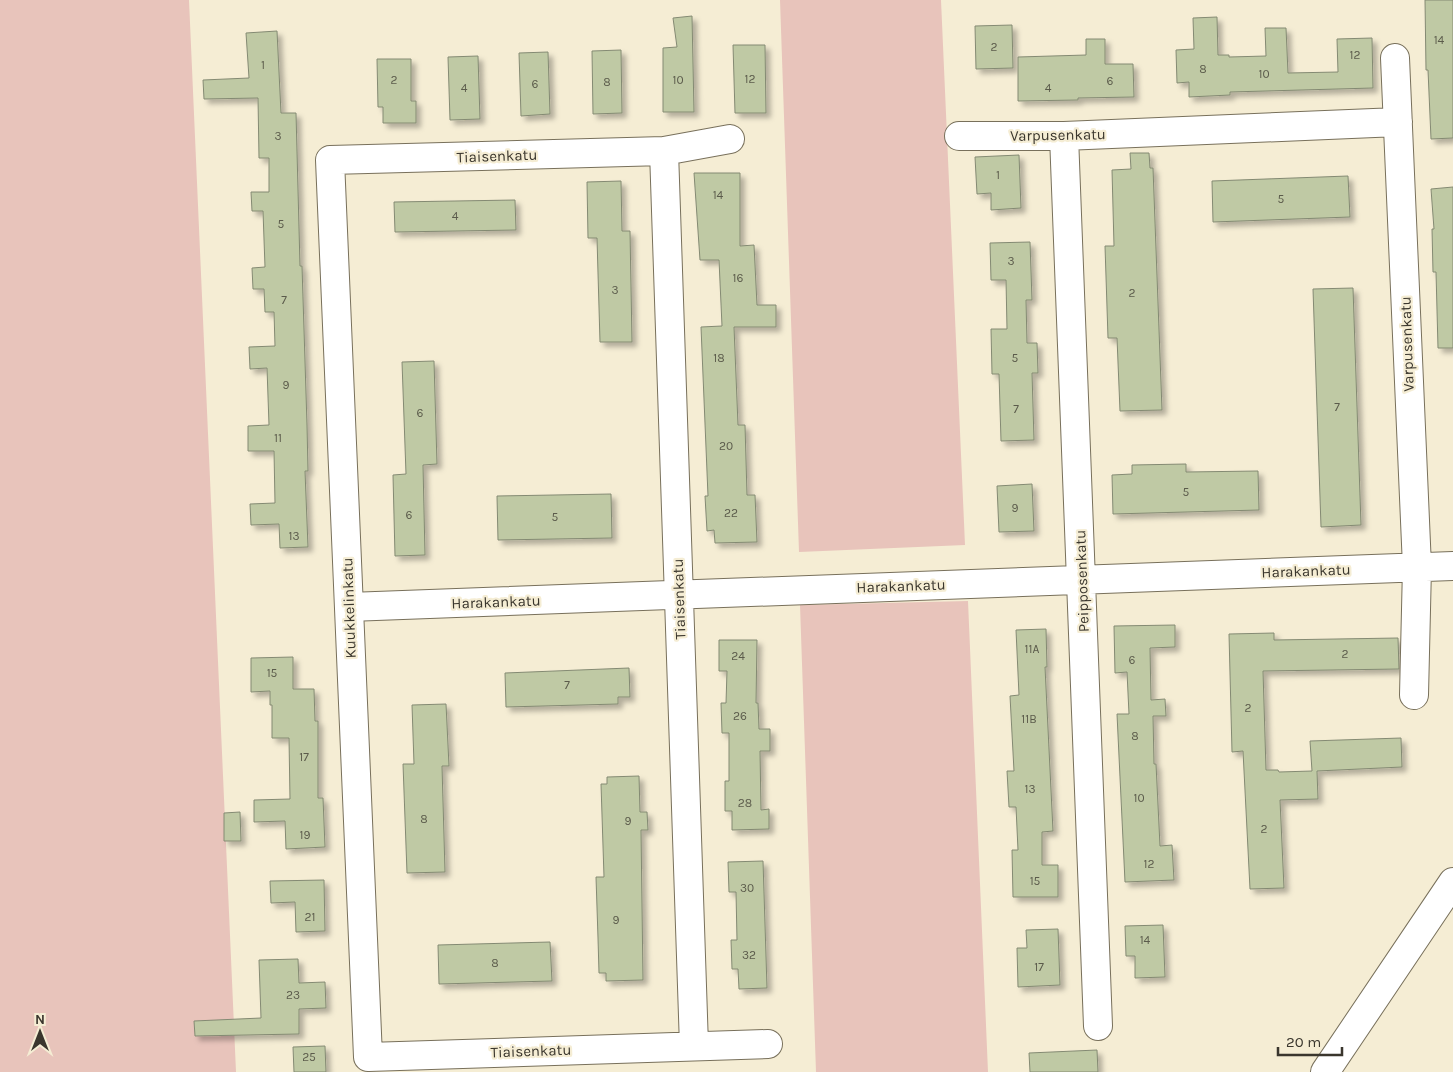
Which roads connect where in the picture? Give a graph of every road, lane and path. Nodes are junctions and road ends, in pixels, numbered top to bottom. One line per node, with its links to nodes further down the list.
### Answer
1 (1395, 58): 2 (street, Varpusenkatu)
2 (1398, 122): 4 (street, Varpusenkatu); 9 (street, Varpusenkatu)
3 (959, 136): 4 (street, Varpusenkatu)
4 (1064, 136): 10 (street, Peipposenkatu)
5 (730, 139): 6 (street, Tiaisenkatu)
6 (664, 151): 7 (street, Tiaisenkatu); 11 (street, Tiaisenkatu)
7 (330, 160): 12 (street, Kuukkelinkatu)
8 (1453, 566): 9 (street, Harakankatu)
9 (1417, 567): 10 (street, Harakankatu); 13 (street, Varpusenkatu)
10 (1082, 580): 11 (street, Harakankatu); 15 (street, Peipposenkatu)
11 (679, 595): 12 (street, Harakankatu); 17 (street, Tiaisenkatu)
12 (349, 607): 18 (street, Kuukkelinkatu)
13 (1414, 695)
14 (1453, 882): 19 (street)
15 (1098, 1026)
16 (768, 1044): 17 (street, Tiaisenkatu)
17 (694, 1046): 18 (street, Tiaisenkatu)
18 (368, 1057)
19 (1325, 1072)

